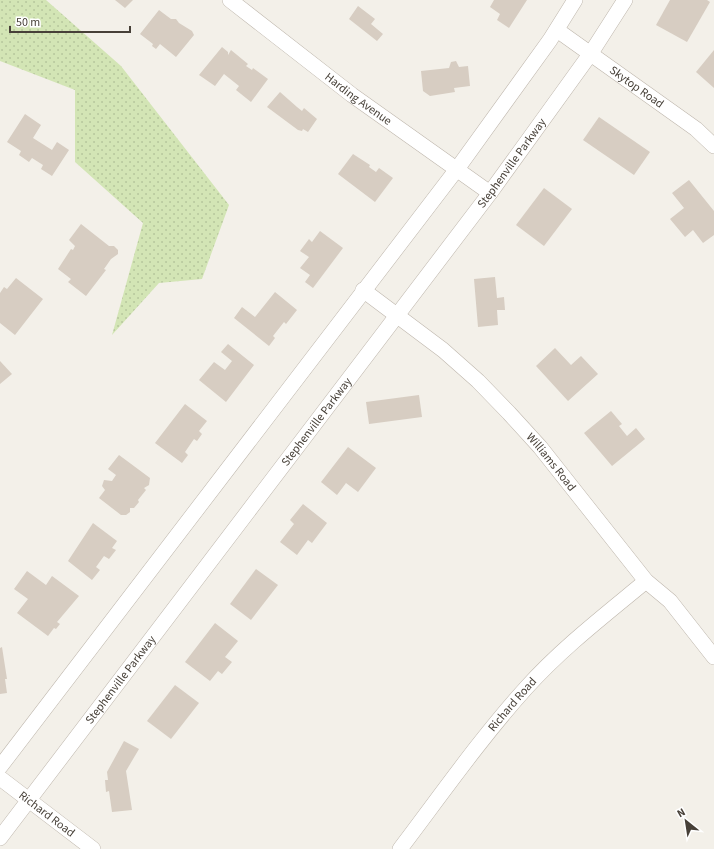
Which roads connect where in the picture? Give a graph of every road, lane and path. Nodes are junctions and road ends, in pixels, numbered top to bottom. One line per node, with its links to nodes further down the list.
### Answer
1 (230, 0): 7 (street, Harding Avenue)
2 (575, 0): 4 (street)
3 (625, 0): 5 (street, Stephenville Parkway)
4 (557, 30): 5 (street, Skytop Road); 7 (street)
5 (591, 53): 6 (street, Skytop Road); 8 (street, Stephenville Parkway)
6 (714, 146)
7 (457, 169): 8 (street, Harding Avenue); 9 (street)
8 (490, 193): 10 (street, Stephenville Parkway)
9 (363, 290): 10 (street, Williams Road); 13 (street)
10 (397, 317): 11 (street, Williams Road); 15 (street, Stephenville Parkway)
11 (646, 581): 12 (street, Williams Road); 18 (street, Richard Road)
12 (714, 657)
13 (0, 767)
14 (0, 778): 15 (street, Richard Road)
15 (29, 800): 16 (street, Stephenville Parkway); 17 (street, Richard Road)
16 (0, 838)
17 (93, 849)
18 (400, 849)

